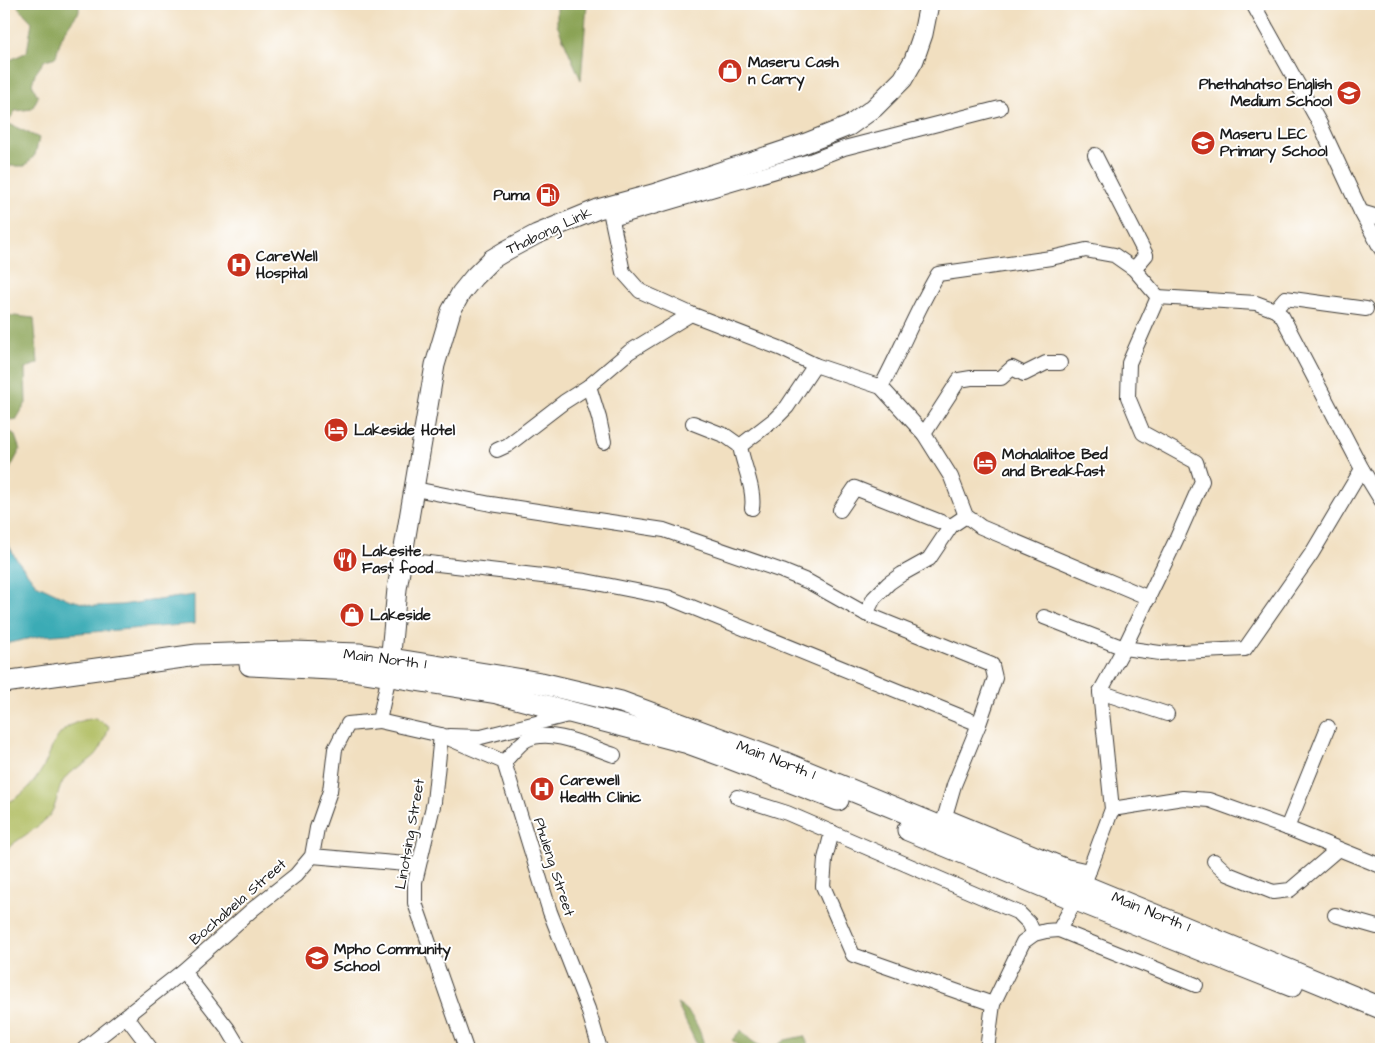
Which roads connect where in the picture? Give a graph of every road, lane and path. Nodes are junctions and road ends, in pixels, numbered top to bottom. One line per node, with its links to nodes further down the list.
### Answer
1 (929, 4): 5 (main road, Thabong Link)
2 (1253, 4): 6 (street)
3 (1000, 108): 5 (street)
4 (1096, 155): 9 (street)
5 (610, 212): 13 (street); 24 (main road, Thabong Link)
6 (1361, 212): 7 (street); 8 (street)
7 (1381, 218)
8 (1381, 250)
9 (1134, 269): 10 (street); 17 (street)
10 (1158, 297): 12 (street); 31 (street)
11 (1366, 309): 12 (street)
12 (1275, 310): 23 (street)
13 (691, 314): 15 (street); 16 (street)
14 (1060, 363): 19 (street)
15 (815, 365): 17 (street); 21 (street)
16 (589, 386): 20 (street); 22 (street)
17 (881, 387): 19 (street)
18 (693, 423): 21 (street)
19 (924, 434): 28 (street)
20 (604, 442)
21 (740, 446): 26 (street)
22 (497, 450)
23 (1362, 469): 25 (street); 34 (street)
24 (415, 489): 30 (main road, Thabong Link); 32 (street)
25 (1381, 500)
26 (752, 508)
27 (840, 510): 29 (street)
28 (966, 516): 29 (street); 31 (street)
29 (951, 526): 32 (street)
30 (403, 560): 35 (main road, Thabong Link); 41 (street)
31 (1148, 598): 34 (street)
32 (866, 614): 41 (street)
33 (1044, 617): 34 (street)
34 (1124, 648): 37 (street)
35 (390, 667): 36 (main road, Main North 1); 38 (main road, Main North 1); 40 (street); 55 (main road, Main North 1)
36 (4, 682)
37 (1100, 692): 39 (street); 47 (street)
38 (575, 714): 43 (street); 55 (main road, Main North 1)
39 (1167, 714)
40 (379, 721): 43 (street); 51 (street)
41 (979, 724): 55 (street)
42 (1328, 727): 48 (street)
43 (441, 735): 45 (street); 53 (street, Linotsing Street)
44 (614, 755): 45 (street)
45 (504, 762): 70 (street, Phuleng Street)
46 (737, 797): 49 (street)
47 (1112, 809): 48 (street); 55 (street)
48 (1288, 828): 50 (street)
49 (832, 832): 59 (street); 62 (street)
50 (1338, 849): 52 (street); 54 (street)
51 (312, 856): 53 (street); 60 (street, Bochabela Street)
52 (1214, 861)
53 (418, 864): 69 (street, Linotsing Street)
54 (1381, 866)
55 (1083, 885): 58 (street); 63 (main road, Main North 1); 65 (main road, Main North 1)
56 (1335, 915): 57 (street)
57 (1381, 926)
58 (1059, 930): 59 (street); 61 (street)
59 (1034, 934): 62 (street)
60 (183, 971): 64 (street, Bochabela Street); 68 (street)
61 (1196, 984)
62 (993, 1004): 71 (street)
63 (1381, 1008)
64 (126, 1016): 66 (street, Bochabela Street); 67 (street)
65 (1381, 1023)
66 (84, 1049)
67 (151, 1049)
68 (240, 1049)
69 (466, 1049)
70 (600, 1049)
71 (987, 1049)

